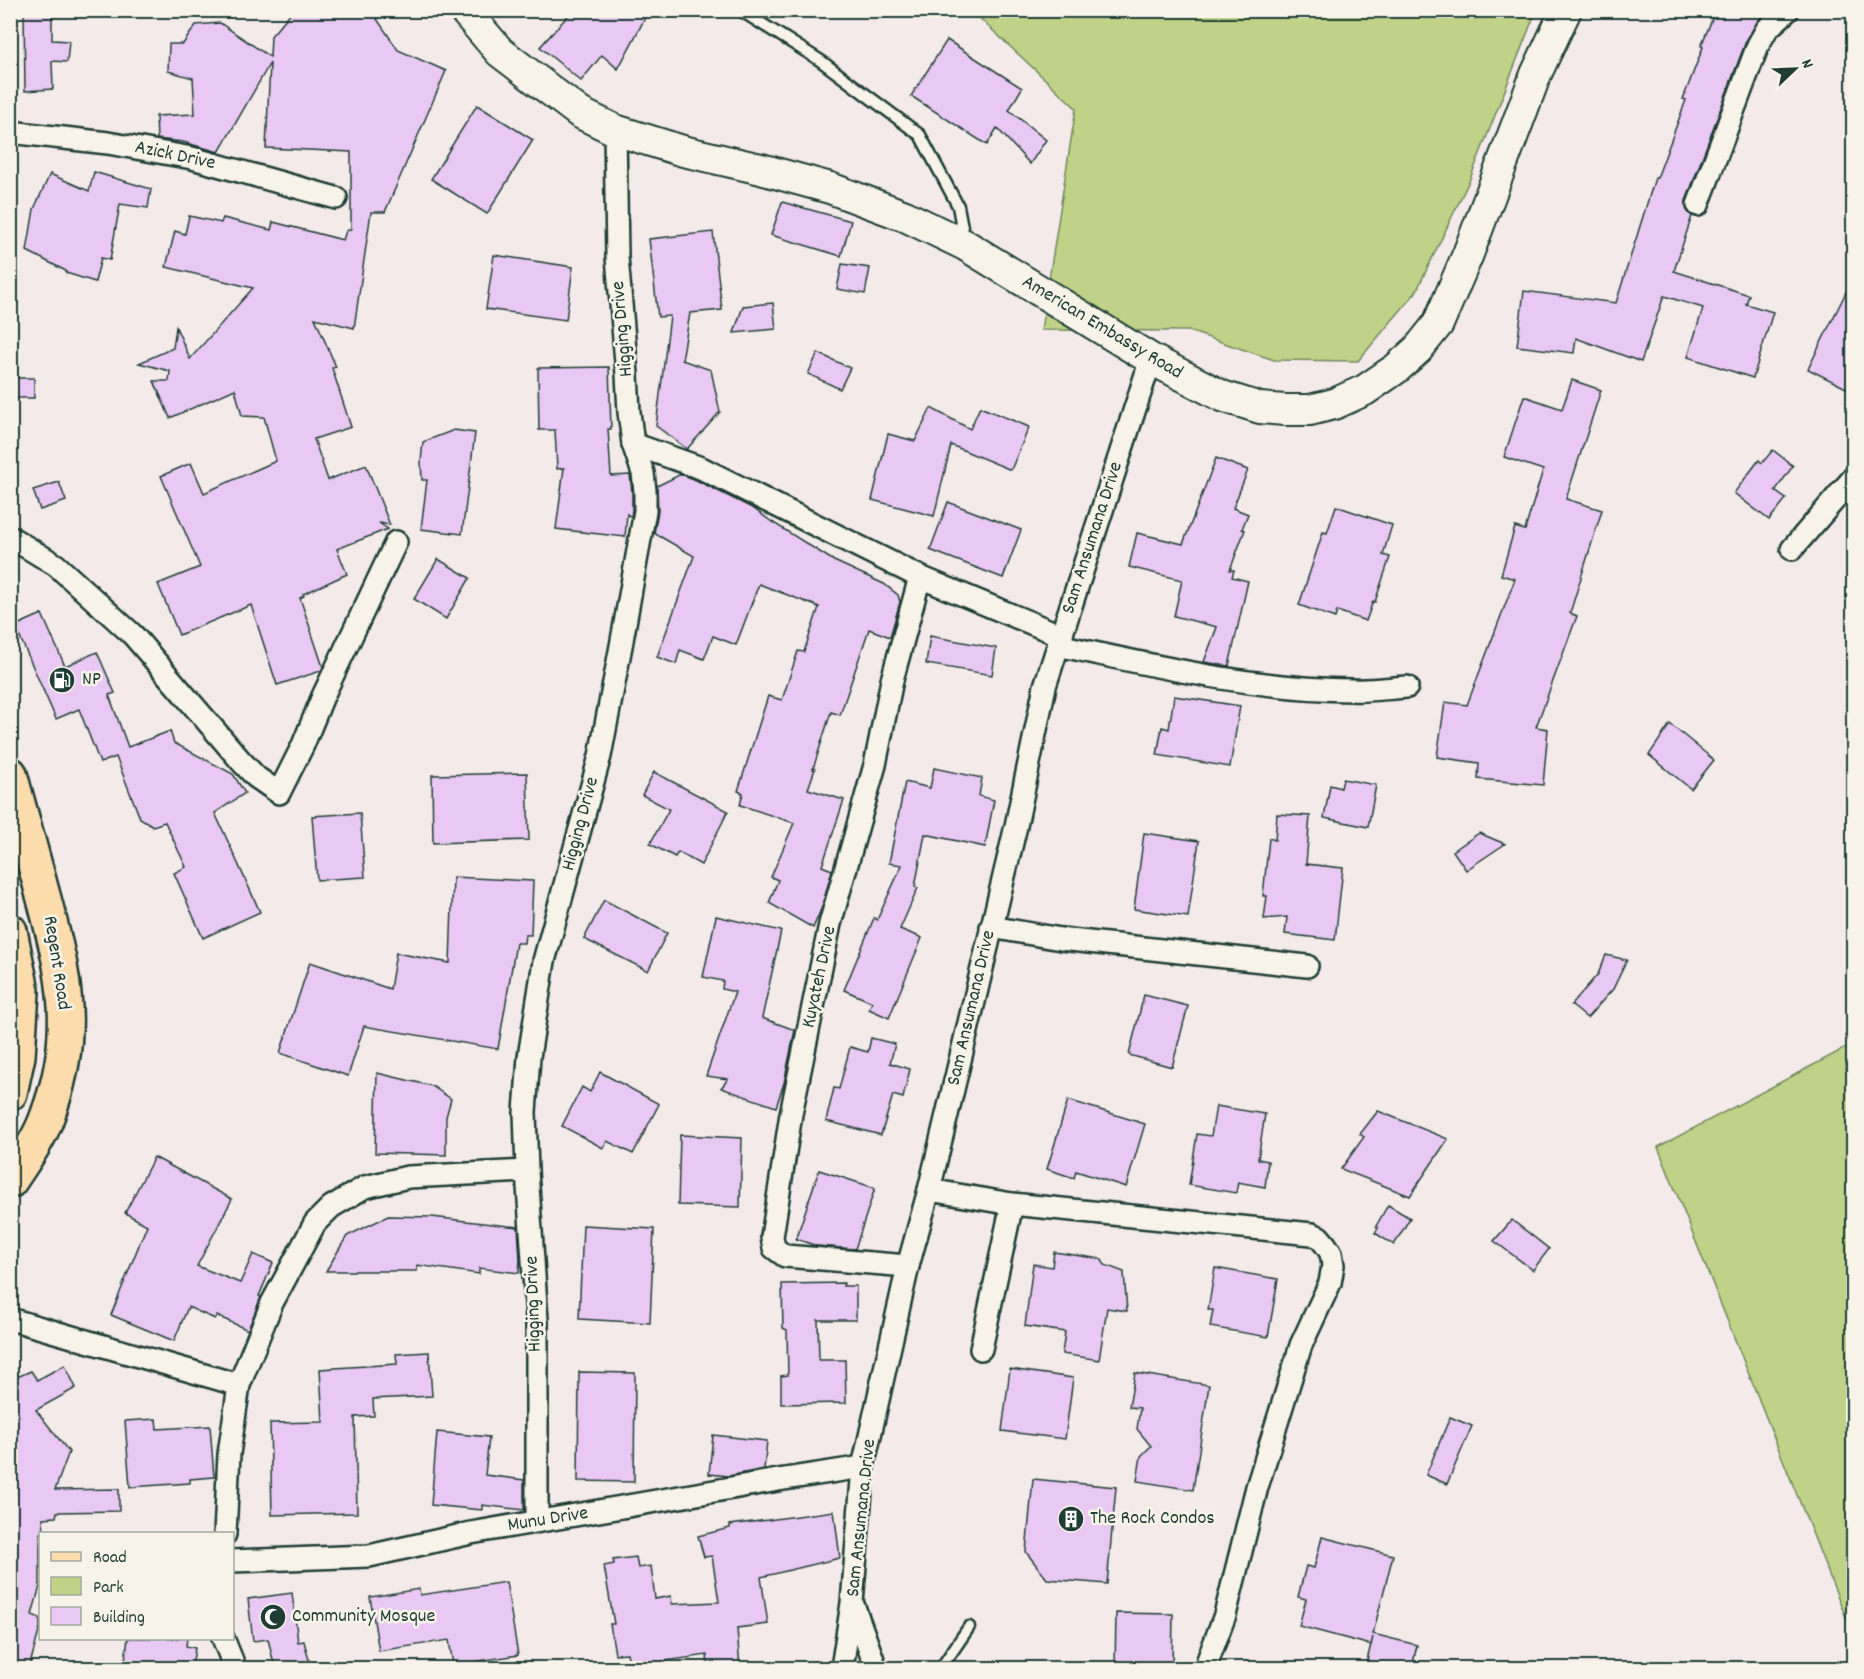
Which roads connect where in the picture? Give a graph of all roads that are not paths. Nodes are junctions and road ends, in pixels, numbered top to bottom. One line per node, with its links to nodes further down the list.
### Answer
1 (464, 10): 5 (street, American Embassy Road)
2 (740, 10): 9 (lane)
3 (1566, 10): 10 (street, American Embassy Road)
4 (1788, 10): 8 (street)
5 (615, 130): 9 (street, American Embassy Road); 11 (street, Higging Drive)
6 (10, 132): 7 (street, Azick Drive)
7 (336, 198)
8 (1698, 205)
9 (965, 246): 10 (street, American Embassy Road)
10 (1151, 359): 17 (street, Sam Ansumana Drive)
11 (633, 444): 16 (street); 25 (street, Higging Drive)
12 (1854, 477): 15 (street)
13 (10, 537): 14 (street)
14 (396, 542)
15 (1792, 549)
16 (920, 577): 17 (street); 29 (street, Kuyateh Drive)
17 (1060, 641): 18 (street); 20 (street, Sam Ansumana Drive)
18 (1407, 687)
19 (10, 774): 26 (main road, Regent Road)
20 (991, 927): 22 (street); 27 (street, Sam Ansumana Drive)
21 (10, 931): 23 (main road, Regent Road)
22 (1307, 966)
23 (16, 1022): 24 (main road, Regent Road)
24 (10, 1093)
25 (527, 1171): 32 (street); 34 (street, Higging Drive)
26 (10, 1181)
27 (929, 1190): 28 (street); 29 (street, Sam Ansumana Drive)
28 (1012, 1204): 31 (street); 44 (street)
29 (908, 1266): 33 (street, Sam Ansumana Drive)
30 (10, 1319): 32 (street)
31 (981, 1349)
32 (239, 1385): 35 (street)
33 (863, 1467): 34 (street, Munu Drive); 37 (street, Sam Ansumana Drive)
34 (537, 1521): 36 (street, Munu Drive)
35 (225, 1532)
36 (234, 1561)
37 (852, 1603): 41 (street, Sam Ansumana Drive); 42 (street)
38 (969, 1628): 43 (lane)
39 (224, 1640): 40 (street)
40 (235, 1668)
41 (842, 1668)
42 (876, 1668)
43 (942, 1668)
44 (1205, 1668)

